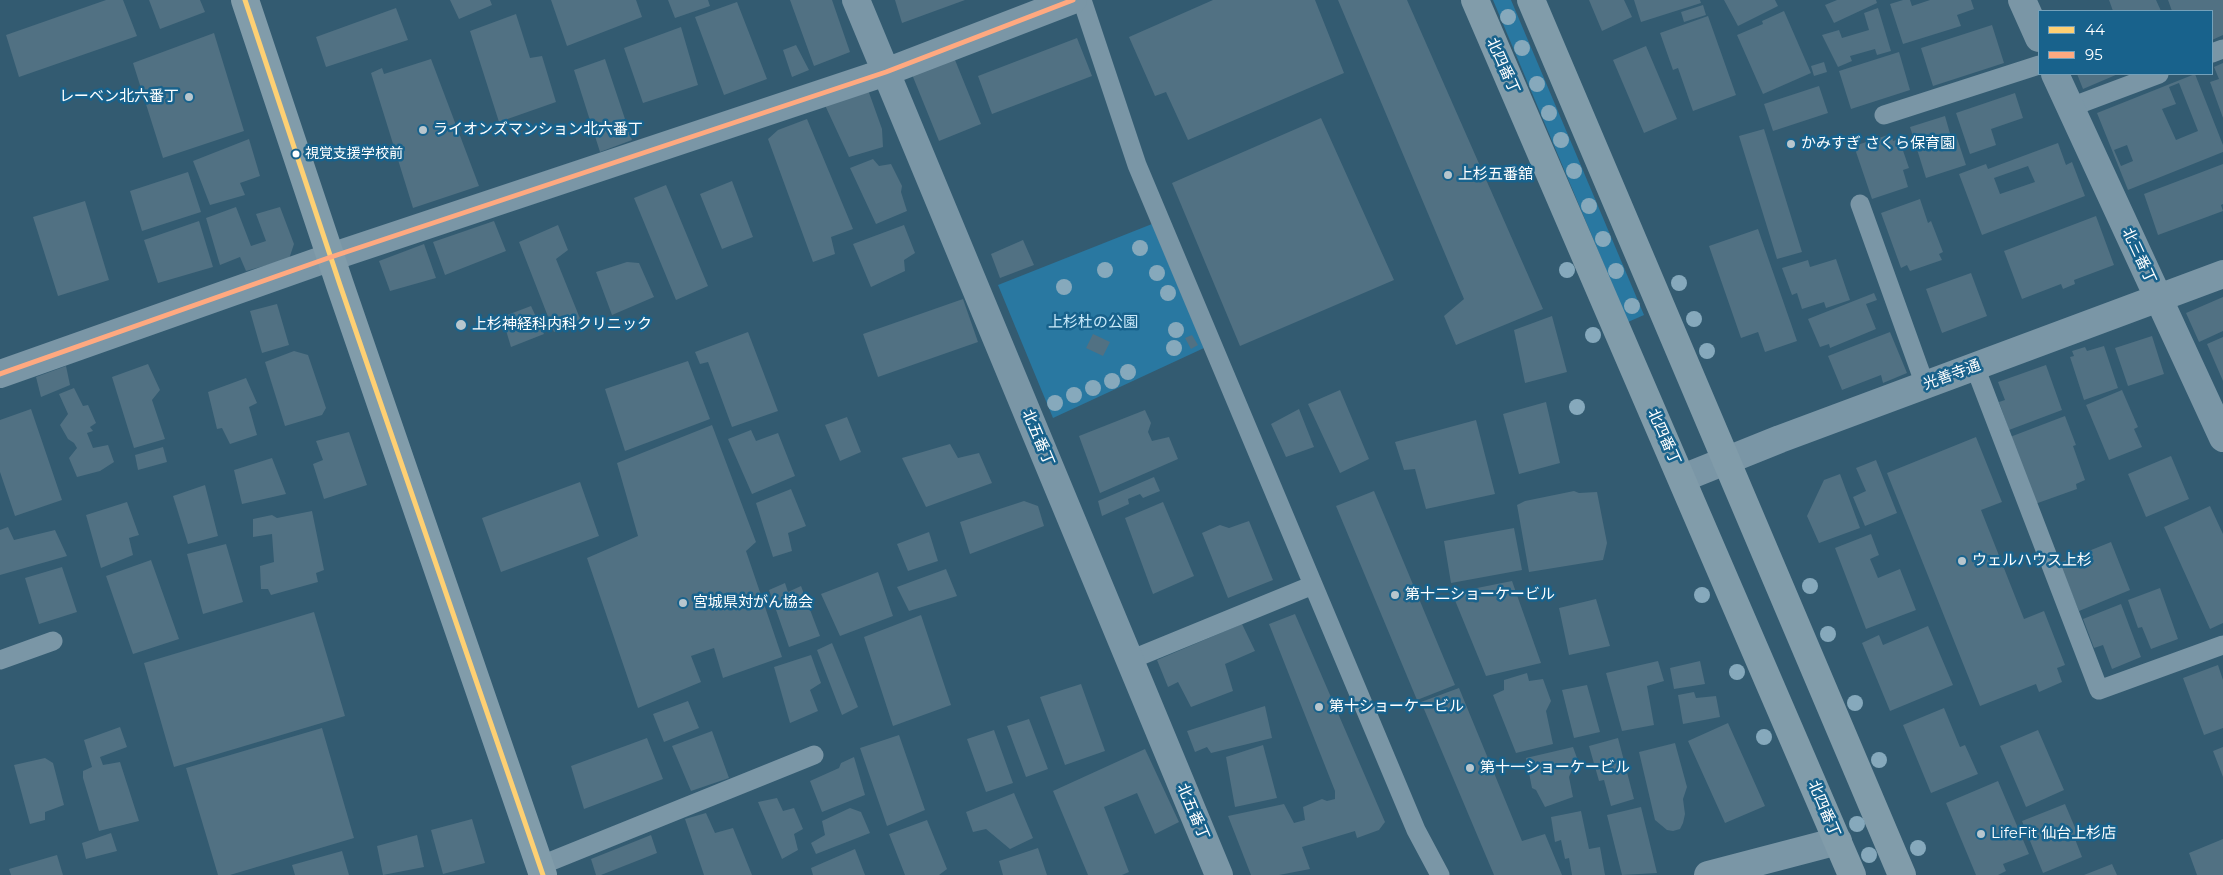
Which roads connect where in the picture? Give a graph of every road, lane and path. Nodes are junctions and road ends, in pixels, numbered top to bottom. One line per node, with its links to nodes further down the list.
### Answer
1 (245, 0): 16 (street)
2 (856, 0): 10 (street, 北五番丁)
3 (1073, 0): 10 (street)
4 (1082, 0): 25 (lane)
5 (1475, 0): 24 (street, 北四番丁)
6 (1531, 0): 23 (street)
7 (2022, 0): 8 (street)
8 (2038, 36)
9 (2038, 65): 14 (lane)
10 (886, 72): 16 (street); 29 (street, 北五番丁)
11 (2055, 75): 13 (street, 北三番丁)
12 (2156, 75): 13 (lane)
13 (2071, 107): 18 (street, 北三番丁)
14 (1884, 115)
15 (1860, 204): 21 (lane)
16 (331, 257): 20 (street); 32 (street)
17 (2223, 274): 18 (street, 光善寺通)
18 (2158, 297): 19 (street, 光善寺通); 22 (street, 北三番丁)
19 (1975, 367): 21 (street, 光善寺通); 27 (lane)
20 (0, 374)
21 (1925, 385): 23 (street, 光善寺通)
22 (2223, 438)
23 (1727, 460): 24 (street, 光善寺通); 37 (street)
24 (1682, 478): 31 (street, 北四番丁)
25 (1313, 585): 29 (lane); 34 (lane)
26 (53, 641): 28 (lane)
27 (2223, 645)
28 (0, 660)
29 (1130, 660): 33 (street, 北五番丁)
30 (814, 755): 32 (lane)
31 (1838, 841): 35 (street); 36 (street, 北四番丁)
32 (541, 870)
33 (1219, 875)
34 (1440, 875)
35 (1708, 875)
36 (1852, 875)
37 (1902, 875)

